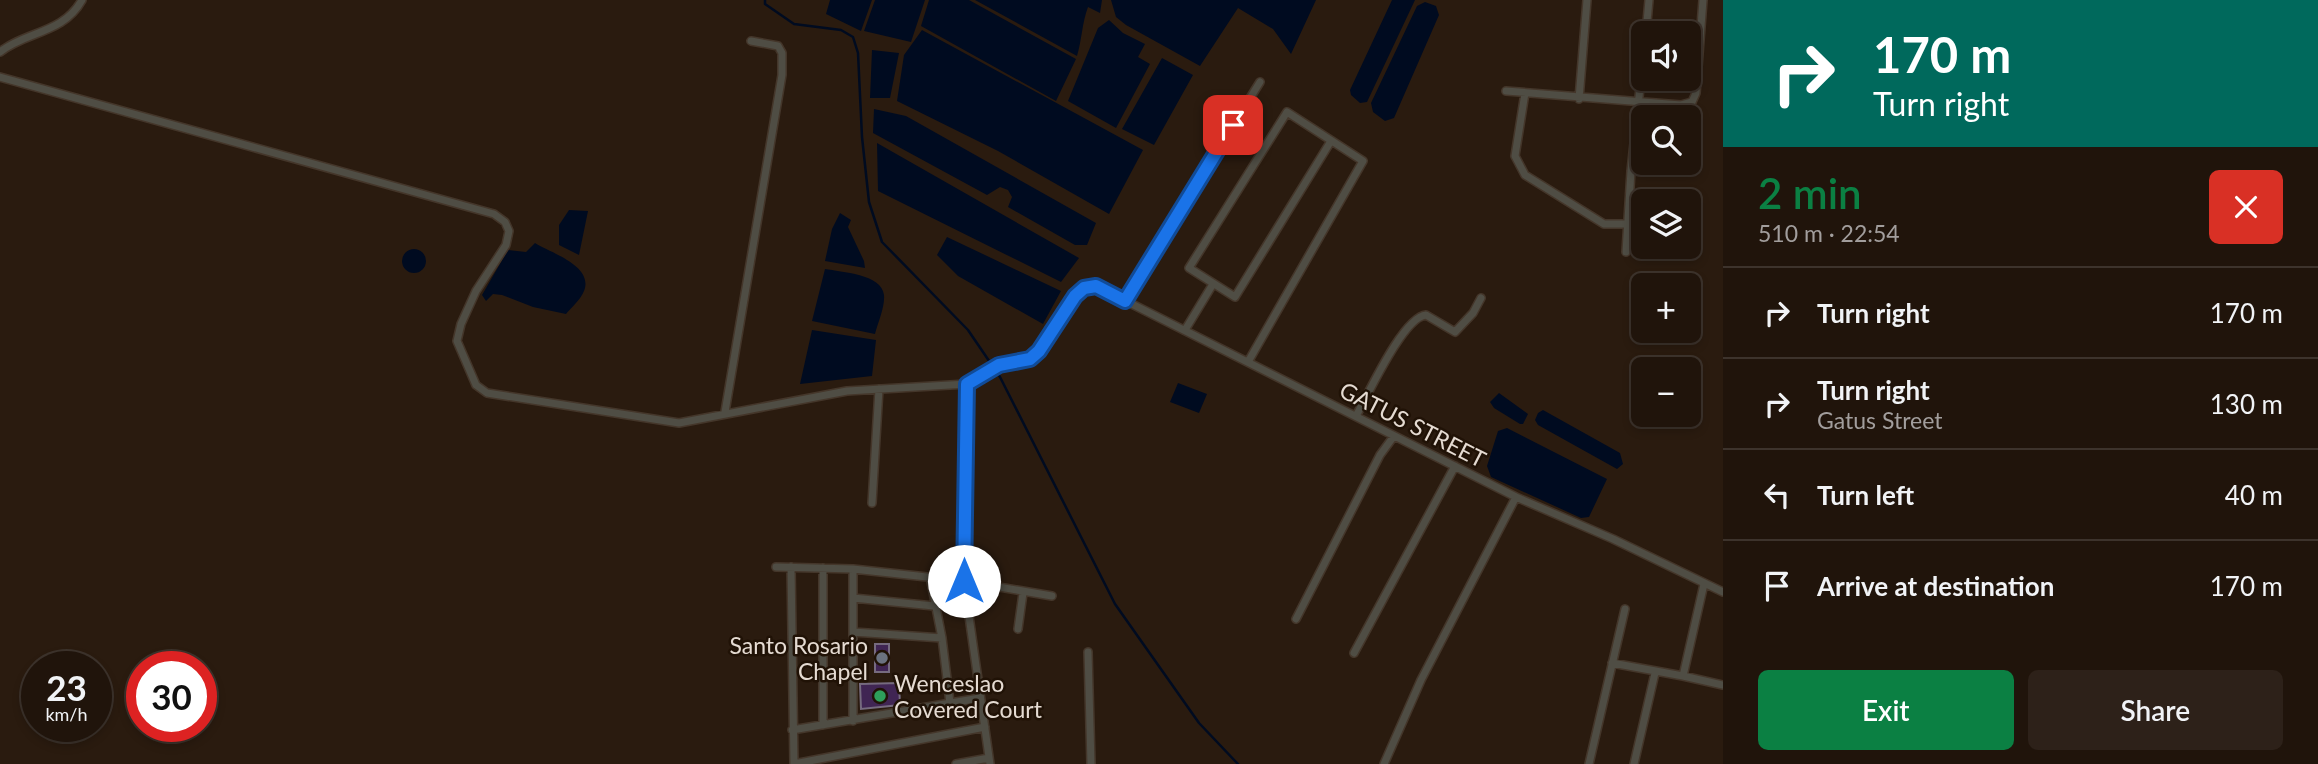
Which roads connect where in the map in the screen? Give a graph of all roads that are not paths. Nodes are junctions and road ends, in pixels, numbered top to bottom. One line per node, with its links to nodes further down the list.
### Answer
1 (82, 0): 7 (street)
2 (1587, 0): 13 (street)
3 (1649, 0): 5 (street)
4 (1703, 0): 14 (street)
5 (1647, 21)
6 (751, 41): 25 (street)
7 (0, 52)
8 (0, 77): 25 (street)
9 (1260, 82): 20 (street)
10 (1506, 91): 12 (street)
11 (1640, 91): 14 (street)
12 (1525, 93): 13 (street); 16 (street)
13 (1579, 99): 14 (street)
14 (1639, 103): 16 (street)
15 (1331, 141): 18 (street); 18 (street); 22 (street)
16 (1629, 224): 17 (street)
17 (1626, 252)
18 (1213, 284): 21 (street)
19 (1481, 298): 26 (street)
20 (1125, 301): 21 (street, GATUS STREET); 23 (street, GATUS STREET)
21 (1185, 330): 22 (street, GATUS STREET)
22 (1248, 362): 26 (street, GATUS STREET)
23 (967, 384): 24 (street); 36 (street)
24 (878, 389): 25 (street); 30 (street)
25 (725, 412)
26 (1356, 416): 27 (street, GATUS STREET)
27 (1394, 436): 28 (street, GATUS STREET); 44 (street)
28 (1455, 466): 29 (street, GATUS STREET); 49 (street)
29 (1516, 497): 37 (street, GATUS STREET); 64 (street)
30 (872, 503)
31 (776, 567): 32 (street)
32 (791, 567): 33 (street); 59 (street)
33 (823, 568): 34 (street); 57 (street)
34 (853, 569): 35 (street); 41 (street)
35 (930, 578): 36 (street); 42 (street)
36 (964, 581): 38 (street); 54 (street)
37 (1704, 584): 39 (street, GATUS STREET); 52 (street)
38 (1023, 593): 40 (street); 45 (street)
39 (1723, 593)
40 (1052, 596)
41 (853, 598): 42 (street); 46 (street)
42 (934, 606): 47 (street)
43 (1625, 609): 50 (street)
44 (1296, 619)
45 (1018, 629)
46 (853, 632): 47 (street); 56 (street)
47 (942, 638): 55 (street)
48 (1088, 652): 63 (street)
49 (1354, 653)
50 (1612, 663): 51 (street); 65 (street)
51 (1655, 673): 52 (street); 66 (street)
52 (1683, 676): 53 (street)
53 (1723, 685)
54 (980, 698): 55 (street); 58 (street)
55 (950, 703): 56 (street)
56 (853, 721): 57 (street)
57 (823, 725): 59 (street)
58 (985, 727): 60 (street); 61 (street)
59 (792, 730): 61 (street)
60 (989, 761): 62 (street)
61 (794, 764)
62 (956, 764)
63 (1091, 764)
64 (1384, 764)
65 (1589, 764)
66 (1634, 764)

